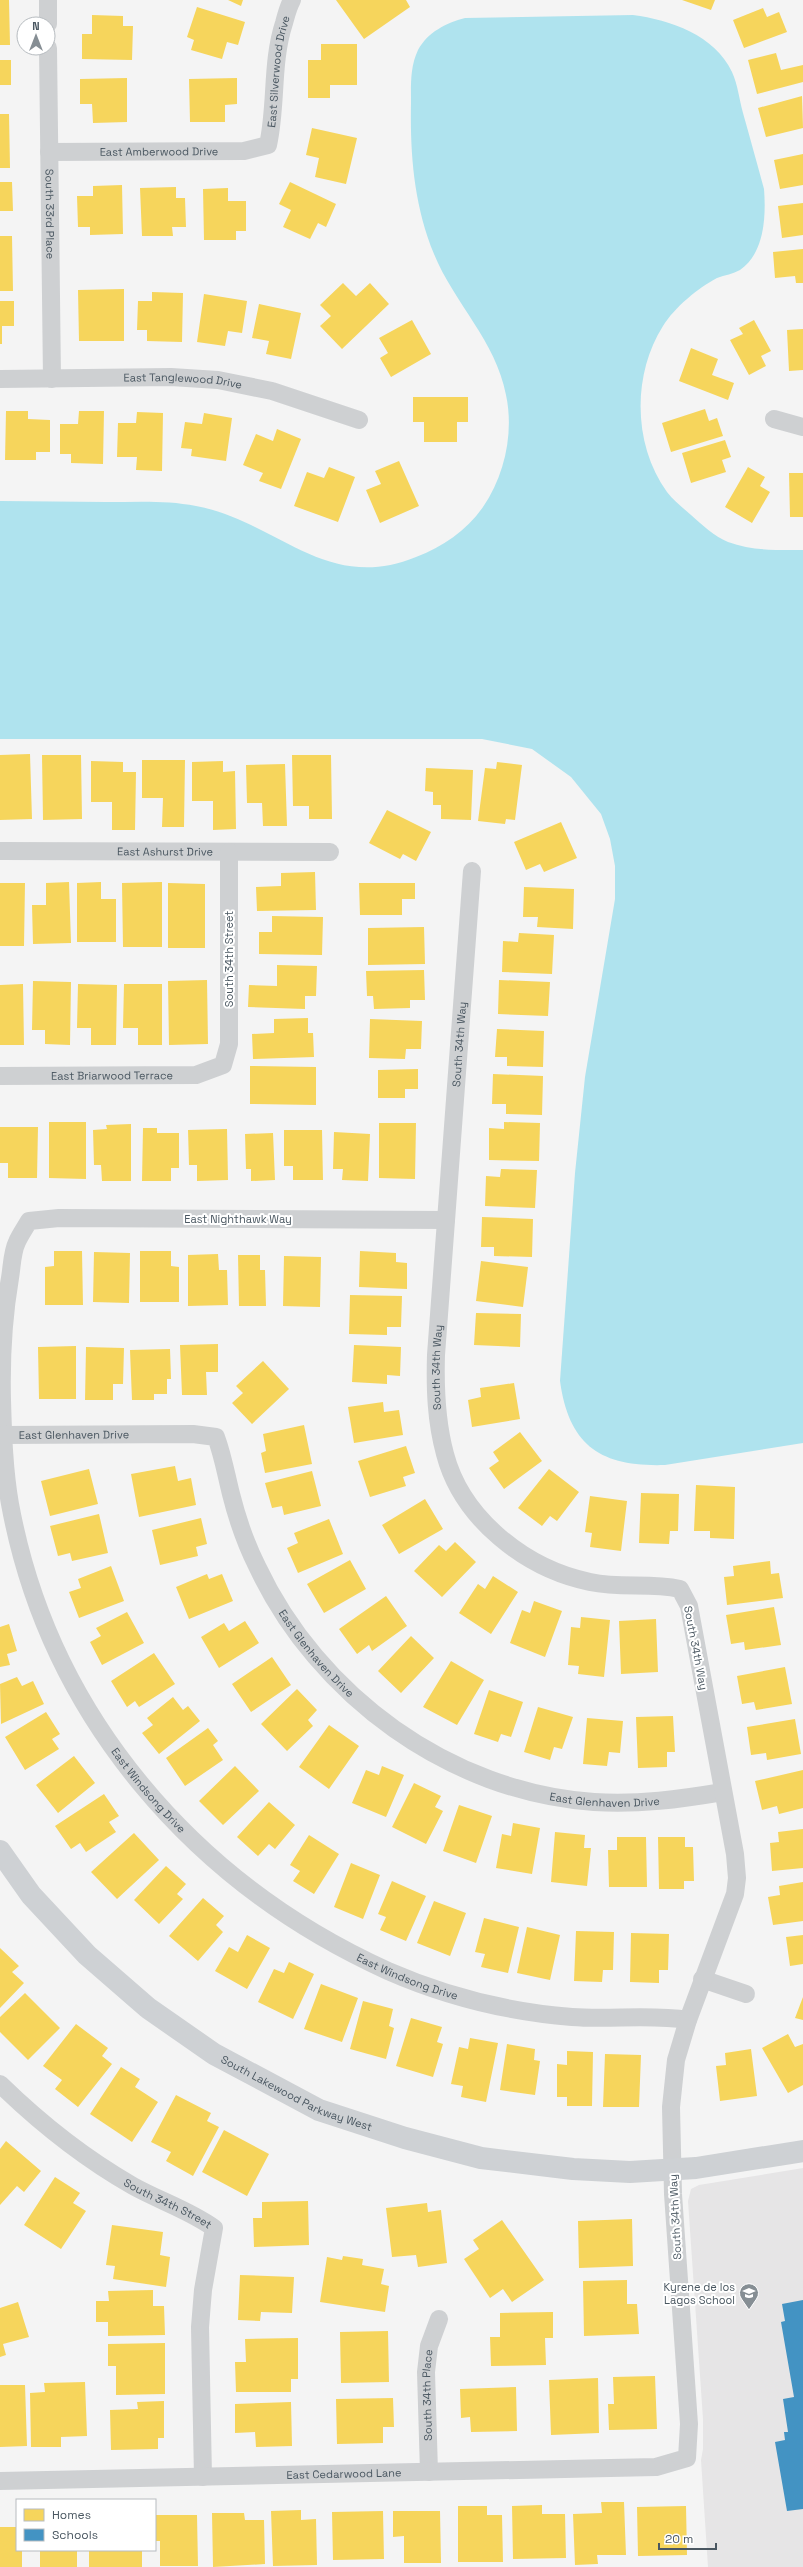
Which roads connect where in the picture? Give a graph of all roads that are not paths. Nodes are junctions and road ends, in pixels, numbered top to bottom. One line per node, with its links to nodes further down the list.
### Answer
1 (48, 0): 3 (street)
2 (292, 0): 5 (street, East Silverwood Drive)
3 (48, 16)
4 (48, 56): 6 (street, South 33rd Place)
5 (268, 145): 6 (street, East Amberwood Drive)
6 (48, 152): 8 (street, South 33rd Place)
7 (0, 379): 8 (street, East Tanglewood Drive)
8 (52, 379): 10 (street, East Tanglewood Drive)
9 (774, 419): 11 (street)
10 (359, 420)
11 (803, 427)
12 (0, 851): 13 (street, East Ashurst Drive)
13 (229, 852): 14 (street, East Ashurst Drive); 16 (street, South 34th Street)
14 (330, 852)
15 (472, 871): 18 (street, South 34th Way)
16 (223, 1065): 17 (street, East Briarwood Terrace)
17 (0, 1076)
18 (446, 1220): 19 (street, East Nighthawk Way); 22 (street, South 34th Way)
19 (29, 1221): 20 (street, East Windsong Drive)
20 (3, 1304): 21 (street, East Windsong Drive)
21 (3, 1435): 22 (street, East Glenhaven Drive); 26 (street, East Windsong Drive)
22 (723, 1792): 24 (street, South 34th Way)
23 (0, 1852): 29 (street, South Lakewood Parkway West)
24 (702, 1979): 25 (street); 26 (street, South 34th Way)
25 (746, 1994)
26 (688, 2020): 29 (street, South 34th Way)
27 (0, 2084): 33 (street, South 34th Street)
28 (803, 2151): 29 (street, South Lakewood Parkway West)
29 (672, 2170): 31 (street, South 34th Way)
30 (439, 2320): 32 (street, South 34th Place)
31 (687, 2458): 32 (street, East Cedarwood Lane)
32 (429, 2472): 33 (street, East Cedarwood Lane)
33 (203, 2477): 34 (street, East Cedarwood Lane)
34 (0, 2481)

